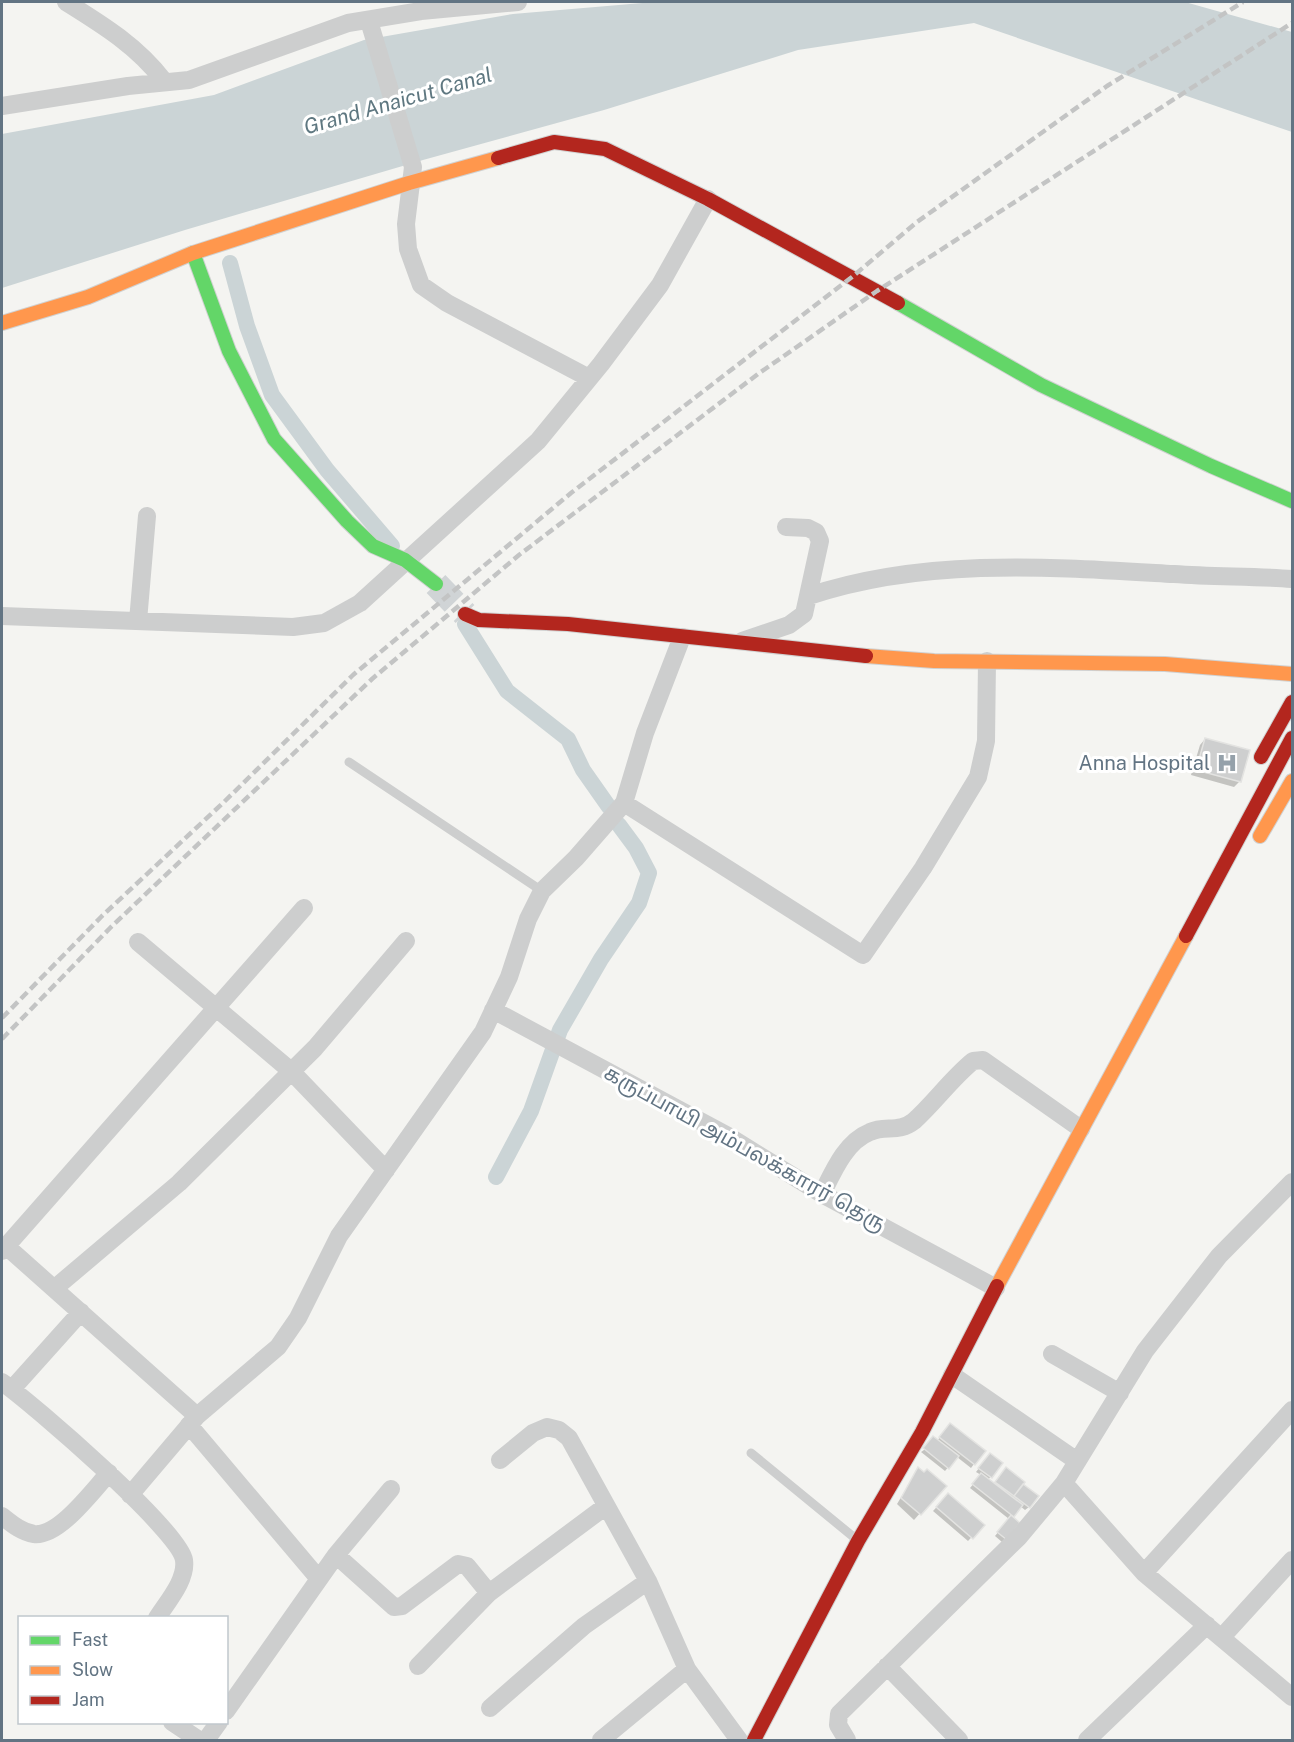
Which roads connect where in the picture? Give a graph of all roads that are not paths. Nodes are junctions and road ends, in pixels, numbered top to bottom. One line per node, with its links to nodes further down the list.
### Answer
1 (66, 2): 4 (street)
2 (510, 2): 3 (street)
3 (371, 28): 4 (street); 6 (street)
4 (164, 81): 5 (street)
5 (2, 106)
6 (411, 175): 7 (main road); 8 (main road); 10 (street)
7 (708, 199): 10 (street); 11 (main road)
8 (193, 253): 9 (main road); 14 (main road)
9 (2, 323)
10 (589, 378): 14 (street)
11 (1293, 501)
12 (147, 516): 20 (street)
13 (786, 527): 17 (street)
14 (405, 560): 16 (main road); 20 (street)
15 (1293, 579): 17 (street)
16 (436, 584)
17 (809, 596): 22 (street)
18 (465, 614): 21 (main road)
19 (2, 616): 20 (street)
20 (138, 621)
21 (682, 637): 22 (main road); 30 (street)
22 (738, 643): 23 (main road)
23 (987, 661): 24 (main road); 30 (street)
24 (1293, 674)
25 (1293, 702): 28 (main road)
26 (1293, 738): 35 (main road)
27 (350, 762): 34 (lane)
28 (1257, 765)
29 (1293, 781): 32 (main road)
30 (624, 803): 34 (street)
31 (1239, 807): 35 (main road)
32 (1252, 849)
33 (1235, 876): 35 (main road)
34 (542, 891): 40 (street)
35 (1204, 901): 42 (main road)
36 (304, 908): 39 (street)
37 (406, 941): 41 (street)
38 (138, 942): 39 (street)
39 (217, 1006): 41 (street); 46 (street)
40 (493, 1010): 43 (street); 45 (street, கருப்பாயி அம்பலக்காரர் தெரு)
41 (291, 1071): 43 (street); 47 (street)
42 (1081, 1129): 45 (street); 48 (main road)
43 (386, 1170): 55 (street)
44 (1293, 1182): 53 (street)
45 (822, 1194): 48 (street, கருப்பாயி அம்பலக்காரர் தெரு)
46 (4, 1249): 47 (street)
47 (55, 1288): 49 (street)
48 (996, 1288): 51 (main road)
49 (81, 1312): 52 (street); 55 (street)
50 (1052, 1354): 53 (street)
51 (952, 1375): 58 (street); 65 (main road)
52 (7, 1386): 59 (street)
53 (1120, 1394): 58 (street)
54 (1293, 1410): 68 (street)
55 (193, 1420): 62 (street); 69 (street)
56 (751, 1453): 65 (lane)
57 (500, 1460): 63 (street)
58 (1077, 1461): 60 (street)
59 (109, 1473): 62 (street); 64 (street)
60 (1064, 1483): 68 (street); 76 (street)
61 (391, 1489): 66 (street)
62 (130, 1495): 72 (street)
63 (606, 1506): 70 (street); 71 (street)
64 (2, 1516)
65 (858, 1541): 87 (main road)
66 (336, 1555): 69 (street); 71 (street)
67 (1293, 1560): 74 (street)
68 (1144, 1573): 73 (street)
69 (320, 1579): 79 (street)
70 (648, 1581): 77 (street); 80 (street)
71 (489, 1593): 75 (street)
72 (158, 1616)
73 (1207, 1625): 74 (street); 90 (street)
74 (1222, 1637): 78 (street)
75 (418, 1666)
76 (886, 1666): 88 (street); 89 (street)
77 (687, 1669): 85 (street); 86 (street)
78 (1293, 1697)
79 (228, 1708)
80 (490, 1708)
81 (175, 1724): 83 (street)
82 (218, 1724): 84 (street)
83 (199, 1740)
84 (207, 1740)
85 (601, 1740)
86 (739, 1740)
87 (754, 1740)
88 (847, 1740)
89 (959, 1740)
90 (1087, 1740)

